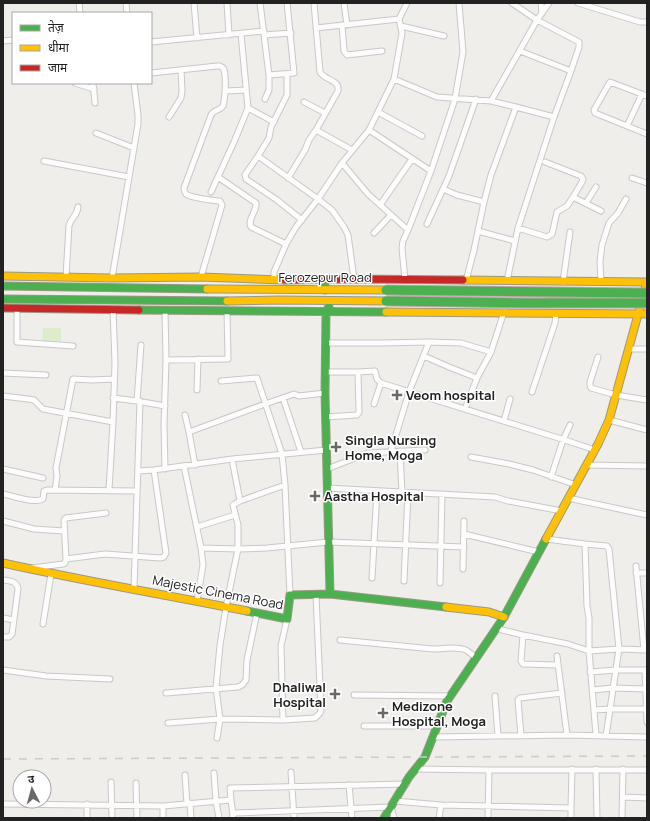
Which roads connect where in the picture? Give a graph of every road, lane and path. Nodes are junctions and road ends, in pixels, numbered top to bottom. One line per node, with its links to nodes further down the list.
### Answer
1 (194, 3): 26 (street)
2 (226, 3): 24 (street)
3 (260, 3): 21 (street)
4 (287, 3): 22 (street)
5 (314, 3): 20 (street)
6 (344, 3): 18 (street)
7 (407, 3): 15 (street)
8 (459, 3): 44 (street)
9 (512, 3): 16 (street)
10 (541, 3): 14 (street)
11 (549, 3): 14 (street)
12 (578, 3): 13 (street)
13 (592, 5): 17 (street)
14 (542, 13): 16 (street)
15 (399, 19): 18 (street); 19 (street)
16 (537, 20): 28 (street); 31 (street)
17 (647, 22)
18 (344, 25): 20 (street); 29 (street)
19 (401, 26): 25 (street); 35 (street)
20 (316, 28): 52 (street)
21 (264, 33): 22 (street); 23 (street); 34 (street)
22 (290, 33): 33 (street)
23 (241, 34): 24 (street); 40 (street)
24 (229, 35): 26 (street)
25 (444, 36)
26 (197, 38): 27 (street)
27 (152, 42)
28 (520, 51): 31 (street); 46 (street)
29 (382, 52)
30 (181, 70): 32 (street); 41 (street); 53 (street)
31 (571, 71): 54 (street)
32 (152, 73)
33 (287, 74): 34 (street); 55 (street)
34 (269, 75): 43 (street)
35 (394, 79): 44 (street); 51 (street)
36 (78, 84): 39 (street)
37 (93, 84): 39 (street)
38 (134, 84): 62 (street)
39 (94, 89): 48 (street)
40 (246, 90): 41 (street); 50 (street)
41 (226, 91): 99 (street)
42 (644, 95): 56 (street); 56 (street)
43 (265, 99)
44 (455, 99): 45 (street); 69 (street)
45 (476, 99): 46 (street); 76 (street)
46 (491, 101): 49 (street)
47 (304, 102): 52 (street)
48 (95, 103)
49 (516, 107): 54 (street); 81 (street)
50 (248, 108): 55 (street); 71 (street)
51 (378, 112): 58 (street); 61 (street)
52 (325, 114): 57 (street)
53 (169, 117)
54 (554, 117): 89 (street)
55 (274, 122): 64 (street)
56 (627, 126): 60 (street)
57 (316, 130): 63 (street); 72 (street)
58 (369, 130): 63 (street); 65 (street)
59 (96, 133): 62 (street)
60 (647, 134)
61 (422, 136)
62 (134, 148): 70 (street)
63 (352, 150): 68 (street)
64 (258, 156): 72 (street); 87 (street)
65 (412, 159): 69 (street); 83 (street)
66 (44, 161): 70 (street)
67 (545, 162): 78 (street)
68 (342, 163): 79 (street); 83 (street)
69 (431, 172): 90 (street)
70 (129, 177): 98 (street)
71 (218, 177): 77 (street); 95 (street)
72 (288, 178): 79 (street)
73 (632, 178): 74 (street)
74 (647, 183)
75 (596, 187): 82 (street)
76 (443, 189): 81 (street); 88 (street)
77 (211, 192)
78 (574, 197): 82 (street); 89 (street)
79 (318, 199): 87 (street); 100 (street)
80 (626, 199): 107 (street)
81 (484, 202): 91 (street)
82 (586, 203): 85 (street)
83 (380, 205): 86 (street)
84 (78, 207): 97 (street)
85 (601, 211)
86 (391, 215): 90 (street); 93 (street)
87 (302, 220): 95 (street)
88 (427, 224)
89 (518, 228): 94 (street)
90 (408, 230): 103 (street)
91 (478, 231): 94 (street); 104 (street)
92 (570, 232): 106 (street)
93 (374, 233)
94 (515, 241): 105 (street)
95 (286, 244): 101 (street)
96 (3, 276): 97 (main road)
97 (66, 277): 98 (main road)
98 (112, 278): 99 (main road)
99 (201, 278): 101 (main road)
100 (354, 279): 102 (main road); 103 (main road)
101 (274, 280): 102 (main road)
102 (325, 280): 110 (main road)
103 (405, 280): 104 (main road)
104 (466, 281): 105 (main road)
105 (507, 281): 106 (main road)
106 (563, 282): 107 (main road)
107 (601, 282): 108 (main road)
108 (647, 282): 117 (main road)
109 (3, 286): 110 (main road, Ferozepur Road)
110 (325, 290): 111 (main road, Ferozepur Road, bridge)
111 (647, 292)
112 (3, 299): 113 (main road, Ferozepur Road)
113 (335, 301): 117 (main road, Ferozepur Road, bridge); 119 (main road)
114 (3, 308): 115 (main road)
115 (17, 308): 116 (main road); 126 (street)
116 (113, 309): 118 (main road); 139 (street)
117 (643, 309): 122 (main road); 127 (main road)
118 (165, 310): 120 (main road); 133 (street)
119 (326, 310): 120 (main road); 121 (main road); 124 (main road)
120 (227, 311): 132 (street)
121 (504, 312): 122 (main road); 129 (street)
122 (556, 314): 144 (street)
123 (429, 342): 124 (street); 129 (street); 130 (street)
124 (325, 343): 134 (main road)
125 (141, 344): 152 (street)
126 (73, 346)
127 (629, 349): 128 (street); 146 (main road)
128 (647, 349)
129 (491, 352): 138 (street)
130 (424, 356): 138 (street); 143 (street)
131 (598, 358): 146 (street)
132 (198, 359): 133 (street); 142 (street)
133 (166, 360): 155 (street)
134 (325, 372): 135 (street); 145 (main road)
135 (358, 372): 141 (street); 159 (street)
136 (3, 373): 137 (street)
137 (46, 375)
138 (477, 378): 156 (street)
139 (114, 379): 148 (street); 157 (street)
140 (221, 381): 153 (street)
141 (381, 383): 143 (street); 154 (street)
142 (197, 390)
143 (409, 392): 156 (street); 172 (street)
144 (532, 392)
145 (325, 393): 149 (street); 159 (main road)
146 (616, 395): 151 (street); 160 (main road)
147 (3, 396): 157 (street)
148 (114, 398): 152 (street); 162 (street)
149 (283, 398): 153 (street); 171 (street)
150 (510, 399): 161 (street)
151 (647, 400)
152 (138, 401): 155 (street); 184 (street)
153 (265, 404): 165 (street); 173 (street)
154 (374, 404)
155 (165, 406): 181 (street)
156 (464, 409): 161 (street)
157 (66, 414): 162 (street); 190 (street)
158 (185, 415): 165 (street)
159 (325, 416): 167 (main road)
160 (609, 420): 164 (street); 169 (main road)
161 (504, 421): 166 (street)
162 (113, 422): 191 (street)
163 (570, 425): 166 (street)
164 (647, 430)
165 (189, 432): 176 (street)
166 (563, 440): 169 (street); 185 (street)
167 (326, 450): 171 (street); 182 (main road)
168 (425, 450): 170 (street)
169 (595, 450): 177 (main road)
170 (400, 451): 172 (street); 194 (street)
171 (301, 452): 173 (street)
172 (391, 452): 182 (street)
173 (282, 454): 175 (street); 187 (street)
174 (471, 457): 185 (street)
175 (232, 459): 176 (street); 198 (street)
176 (195, 465): 178 (street)
177 (587, 465): 179 (street); 188 (main road)
178 (184, 466): 181 (street); 205 (street)
179 (647, 466)
180 (3, 469): 186 (street)
181 (165, 469): 183 (street)
182 (327, 469): 189 (main road)
183 (154, 470): 184 (street); 219 (street)
184 (138, 471): 192 (street)
185 (552, 477): 188 (street)
186 (43, 478)
187 (284, 485): 198 (street); 214 (street)
188 (576, 485): 197 (main road)
189 (327, 488): 193 (street); 209 (main road)
190 (55, 490): 191 (street); 195 (street)
191 (109, 490): 192 (street)
192 (137, 491): 219 (street)
193 (377, 491): 194 (street); 210 (street)
194 (405, 493): 196 (street); 212 (street)
195 (3, 494)
196 (442, 494): 199 (street); 213 (street)
197 (568, 498): 199 (main road); 202 (street)
198 (240, 501): 201 (street)
199 (562, 511): 208 (main road)
200 (106, 512): 206 (street)
201 (235, 515): 205 (street); 217 (street)
202 (647, 515)
203 (3, 521): 206 (street)
204 (464, 521): 207 (street)
205 (197, 527): 216 (street)
206 (64, 531): 220 (street)
207 (464, 534): 215 (street); 218 (street)
208 (546, 538): 211 (street); 218 (main road)
209 (328, 542): 210 (street); 214 (street); 234 (main road)
210 (373, 543): 212 (street); 228 (street)
211 (585, 544): 248 (street); 250 (street)
212 (406, 545): 213 (street); 230 (street)
213 (441, 546): 215 (street); 231 (street)
214 (287, 547): 217 (street); 235 (street)
215 (464, 547): 224 (street)
216 (201, 548): 217 (street); 236 (street)
217 (238, 549): 237 (street)
218 (539, 552): 239 (main road)
219 (135, 557): 220 (street); 232 (street)
220 (66, 559): 223 (street)
221 (3, 563): 223 (main road, Majestic Cinema Road)
222 (636, 566): 225 (street)
223 (27, 569): 227 (main road, Majestic Cinema Road)
224 (463, 569)
225 (636, 573): 226 (street); 249 (street)
226 (647, 573)
227 (52, 574): 232 (main road, Majestic Cinema Road); 243 (street)
228 (372, 578)
229 (3, 580): 242 (street)
230 (404, 580)
231 (440, 583)
232 (134, 589): 236 (main road, Majestic Cinema Road)
233 (316, 594): 234 (main road, Majestic Cinema Road); 235 (main road, Majestic Cinema Road); 272 (street)
234 (330, 594): 239 (main road, Majestic Cinema Road)
235 (290, 595): 241 (main road, Majestic Cinema Road)
236 (197, 601): 237 (main road, Majestic Cinema Road)
237 (226, 607): 238 (main road, Majestic Cinema Road); 259 (street)
238 (257, 613): 241 (main road, Majestic Cinema Road); 259 (street)
239 (504, 617): 244 (main road)
240 (3, 618): 242 (street)
241 (287, 619): 272 (street)
242 (14, 620): 246 (street)
243 (43, 624)
244 (497, 627): 245 (street); 252 (main road)
245 (523, 635): 250 (street); 253 (street)
246 (3, 637)
247 (340, 640): 252 (street)
248 (619, 650): 249 (street); 250 (street); 255 (street)
249 (645, 650)
250 (589, 651): 257 (street)
251 (557, 656): 253 (street)
252 (476, 658): 266 (main road)
253 (558, 665): 264 (street)
254 (3, 670): 258 (street)
255 (616, 670): 256 (street); 257 (street); 260 (street)
256 (646, 670): 261 (street)
257 (590, 672): 262 (street)
258 (110, 679)
259 (216, 688): 263 (street); 271 (street)
260 (613, 688): 261 (street); 262 (street); 268 (street)
261 (646, 689): 270 (street)
262 (592, 690): 269 (street)
263 (166, 693)
264 (562, 693): 278 (street); 279 (street)
265 (354, 695): 266 (street)
266 (451, 696): 276 (main road)
267 (495, 696): 277 (street)
268 (610, 709): 269 (street); 270 (street); 281 (street)
269 (594, 710): 280 (street)
270 (647, 710): 273 (street)
271 (220, 719): 272 (street); 274 (street); 284 (street)
272 (283, 720)
273 (647, 722)
274 (168, 724)
275 (364, 726): 276 (street)
276 (437, 726): 282 (main road)
277 (498, 736): 278 (street); 282 (street)
278 (521, 736): 279 (street)
279 (567, 736): 280 (street)
280 (596, 736): 281 (street)
281 (606, 736): 283 (street)
282 (433, 737): 285 (main road)
283 (647, 737)
284 (217, 738)
285 (415, 769): 288 (street); 296 (main road)
286 (572, 769): 287 (street); 288 (street); 312 (street)
287 (596, 769): 289 (street); 329 (street)
288 (489, 770): 311 (street)
289 (623, 770): 290 (street); 299 (street)
290 (647, 770)
291 (291, 772): 298 (street)
292 (214, 773): 302 (street)
293 (186, 774): 305 (street)
294 (111, 782): 307 (street)
295 (136, 783): 309 (street)
296 (406, 784): 297 (street); 306 (main road)
297 (349, 785): 298 (street); 313 (street)
298 (293, 786): 301 (street); 314 (street)
299 (623, 797): 300 (street); 330 (street)
300 (647, 798)
301 (230, 800): 302 (street); 315 (street)
302 (216, 801): 305 (street); 321 (street)
303 (3, 804): 304 (street)
304 (87, 804): 307 (street); 316 (street)
305 (188, 804): 310 (street); 320 (street)
306 (393, 804): 308 (street); 313 (street); 324 (main road); 325 (street)
307 (112, 805): 309 (street); 317 (street)
308 (441, 805): 311 (street); 326 (street)
309 (137, 806): 310 (street); 318 (street)
310 (163, 806): 319 (street)
311 (488, 806): 312 (street); 327 (street)
312 (571, 808): 328 (street)
313 (352, 809): 314 (street); 323 (street)
314 (294, 811): 315 (street); 322 (street)
315 (232, 816)
316 (87, 818)
317 (112, 818)
318 (137, 818)
319 (163, 818)
320 (192, 818)
321 (219, 818)
322 (294, 818)
323 (352, 818)
324 (384, 818)
325 (394, 818)
326 (439, 818)
327 (488, 818)
328 (571, 818)
329 (597, 818)
330 (622, 818)

